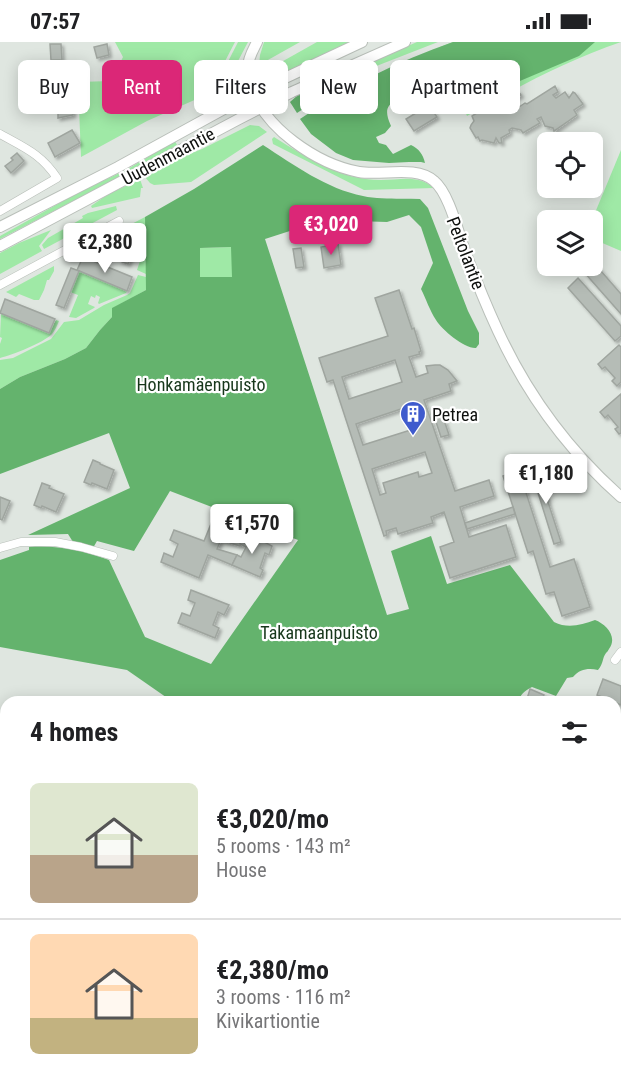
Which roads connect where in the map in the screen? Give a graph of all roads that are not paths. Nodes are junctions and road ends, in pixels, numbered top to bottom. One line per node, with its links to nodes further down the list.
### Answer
1 (257, 42): 4 (main road, Peltolantie)
2 (362, 42): 5 (main road, Uudenmaantie)
3 (405, 42): 6 (main road, Uudenmaantie)
4 (250, 60)
5 (288, 77)
6 (288, 94)
7 (215, 114): 13 (main road, Uudenmaantie)
8 (249, 114): 14 (main road, Uudenmaantie)
9 (266, 114): 16 (main road, Peltolantie)
10 (0, 134): 11 (street)
11 (0, 211)
12 (119, 221): 15 (street)
13 (0, 227)
14 (0, 246)
15 (0, 285)
16 (621, 497)
17 (0, 548): 18 (street)
18 (113, 556)
19 (621, 652): 20 (street)
20 (615, 660)

